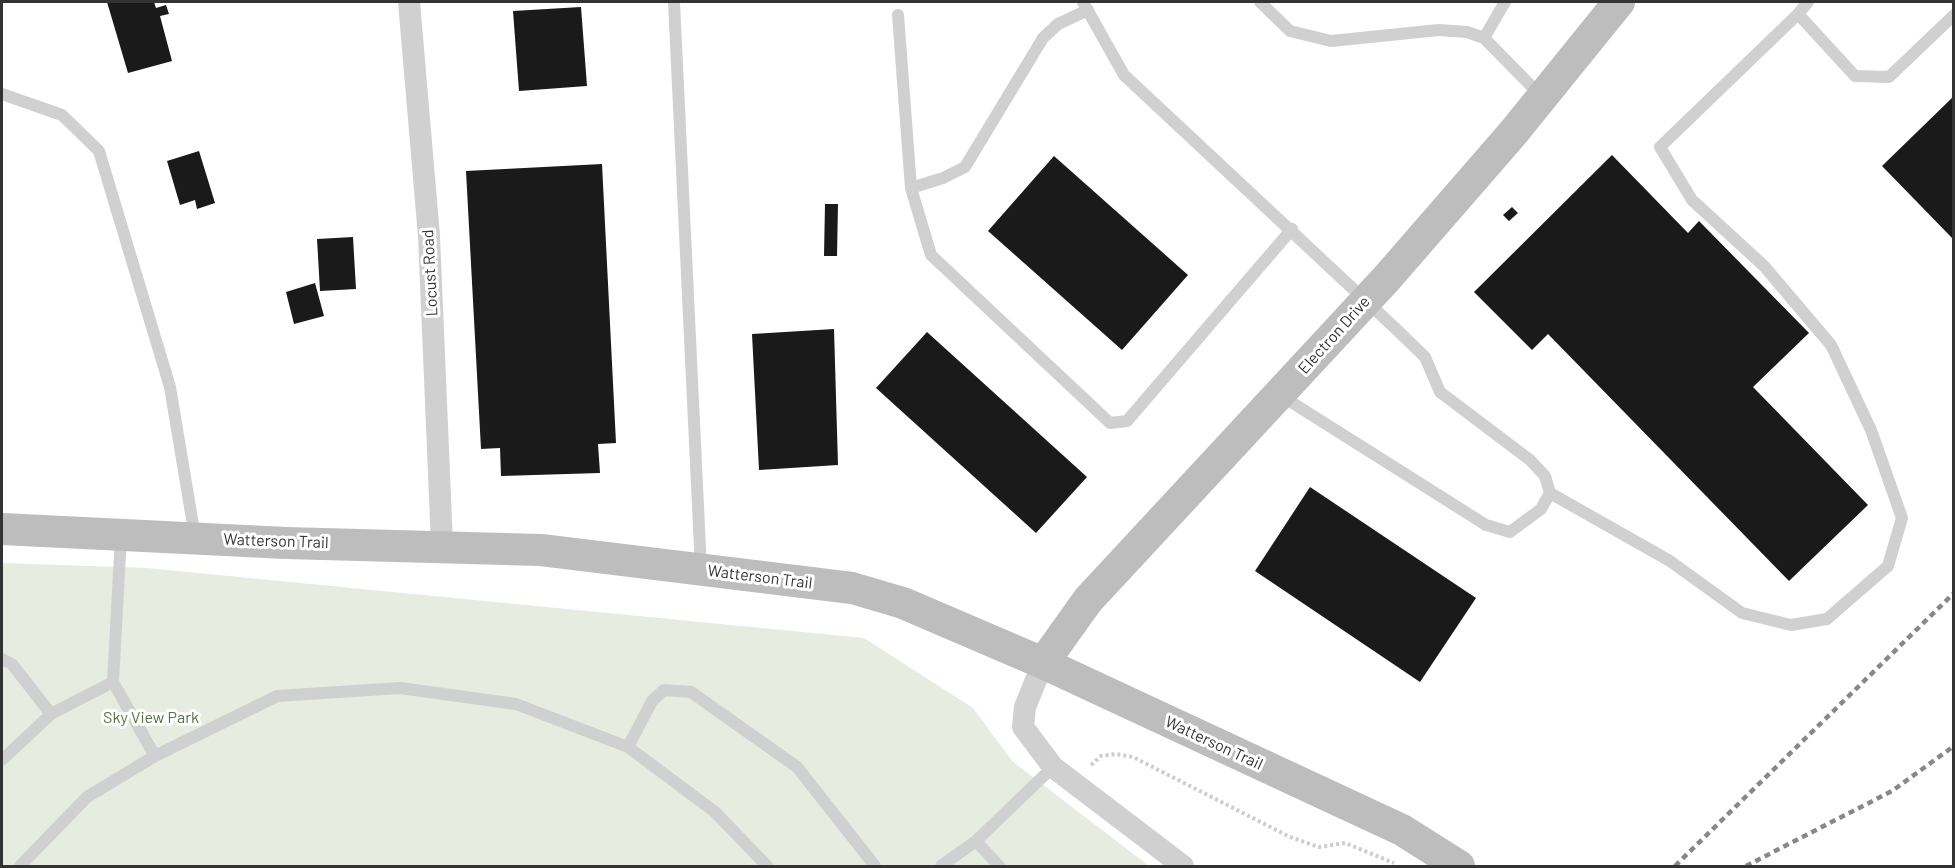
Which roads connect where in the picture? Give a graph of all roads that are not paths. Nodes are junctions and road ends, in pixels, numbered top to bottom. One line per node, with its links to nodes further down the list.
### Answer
1 (409, 2): 22 (street, Locust Road)
2 (674, 2): 23 (lane)
3 (1260, 2): 11 (lane)
4 (1505, 2): 11 (lane)
5 (1619, 2): 13 (main road, Electron Drive)
6 (1808, 2): 8 (lane)
7 (1086, 6): 14 (lane); 15 (lane)
8 (1798, 14): 10 (lane); 18 (lane)
9 (898, 15): 14 (lane)
10 (1953, 15)
11 (1484, 38): 13 (lane)
12 (2, 94): 21 (lane)
13 (1543, 98): 16 (main road, Electron Drive)
14 (911, 188): 15 (lane)
15 (1292, 229): 16 (lane)
16 (1367, 300): 17 (main road, Electron Drive); 18 (lane)
17 (1280, 395): 18 (lane); 25 (main road, Electron Drive)
18 (1550, 493)
19 (2, 529): 20 (main road, Watterson Trail)
20 (121, 535): 21 (main road, Watterson Trail); 26 (lane)
21 (195, 538): 22 (main road, Watterson Trail)
22 (441, 545): 23 (main road, Watterson Trail)
23 (702, 570): 25 (main road, Watterson Trail)
24 (2, 659): 27 (lane)
25 (1043, 663): 31 (street); 39 (main road, Watterson Trail)
26 (113, 682): 27 (lane); 29 (lane)
27 (51, 714): 30 (lane)
28 (628, 747): 29 (lane); 34 (lane); 35 (lane)
29 (155, 756): 33 (lane)
30 (2, 760)
31 (1053, 767): 32 (lane); 38 (street)
32 (976, 841): 36 (lane); 37 (lane)
33 (20, 867)
34 (767, 867)
35 (875, 867)
36 (941, 867)
37 (999, 867)
38 (1183, 867)
39 (1459, 867)

